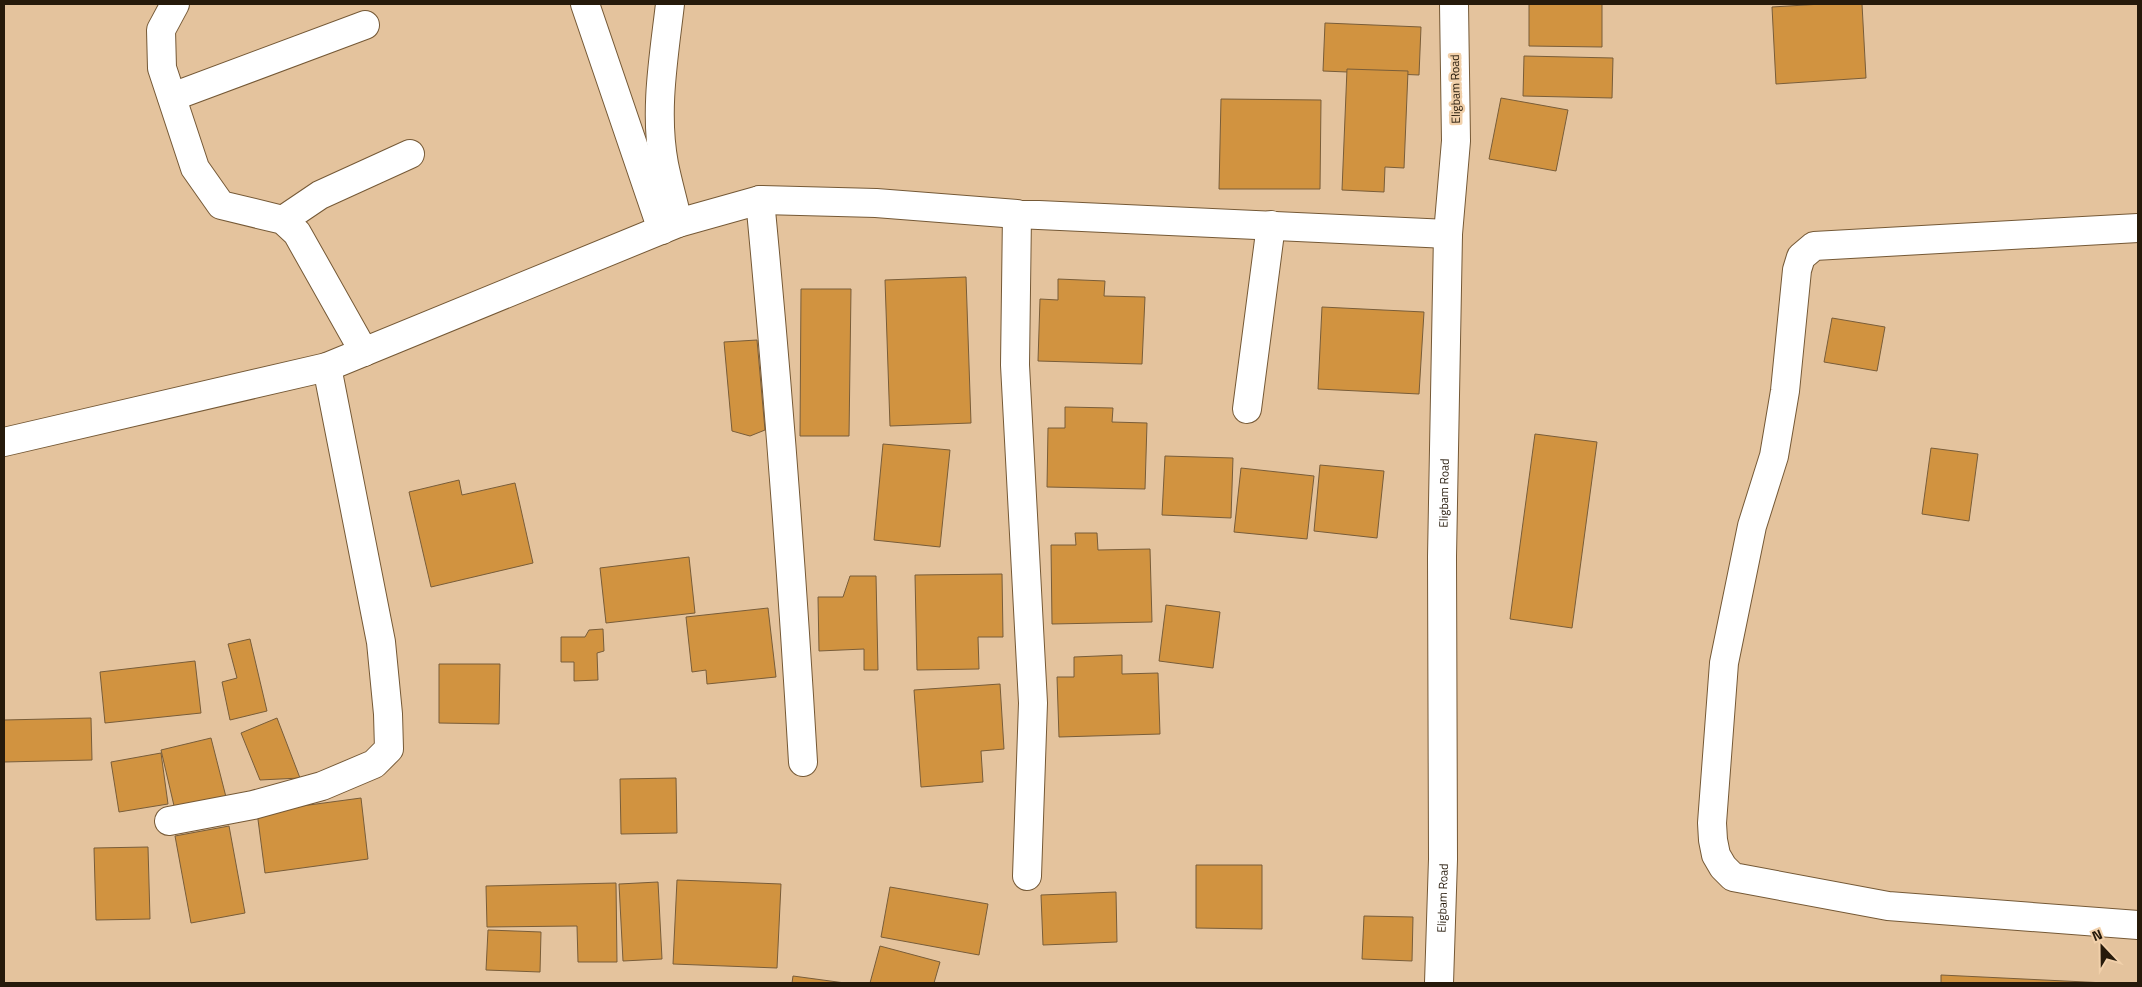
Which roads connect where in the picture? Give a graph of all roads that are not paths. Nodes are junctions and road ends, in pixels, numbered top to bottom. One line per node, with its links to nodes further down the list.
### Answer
1 (175, 4): 6 (street)
2 (586, 4): 12 (street)
3 (670, 4): 12 (street)
4 (1454, 4): 14 (street, Eligbam Road)
5 (365, 25): 6 (street)
6 (172, 97): 10 (street)
7 (410, 154): 10 (street)
8 (760, 200): 9 (street); 12 (street); 19 (street)
9 (1017, 214): 11 (street); 21 (street)
10 (283, 220): 15 (street)
11 (1271, 225): 14 (street); 17 (street)
12 (670, 227): 15 (street)
13 (2138, 228): 22 (street)
14 (1448, 234): 23 (street, Eligbam Road)
15 (364, 352): 16 (street)
16 (327, 367): 18 (street); 20 (street)
17 (1247, 409)
18 (4, 442)
19 (803, 762)
20 (169, 821)
21 (1027, 876)
22 (2138, 925)
23 (1439, 983)

